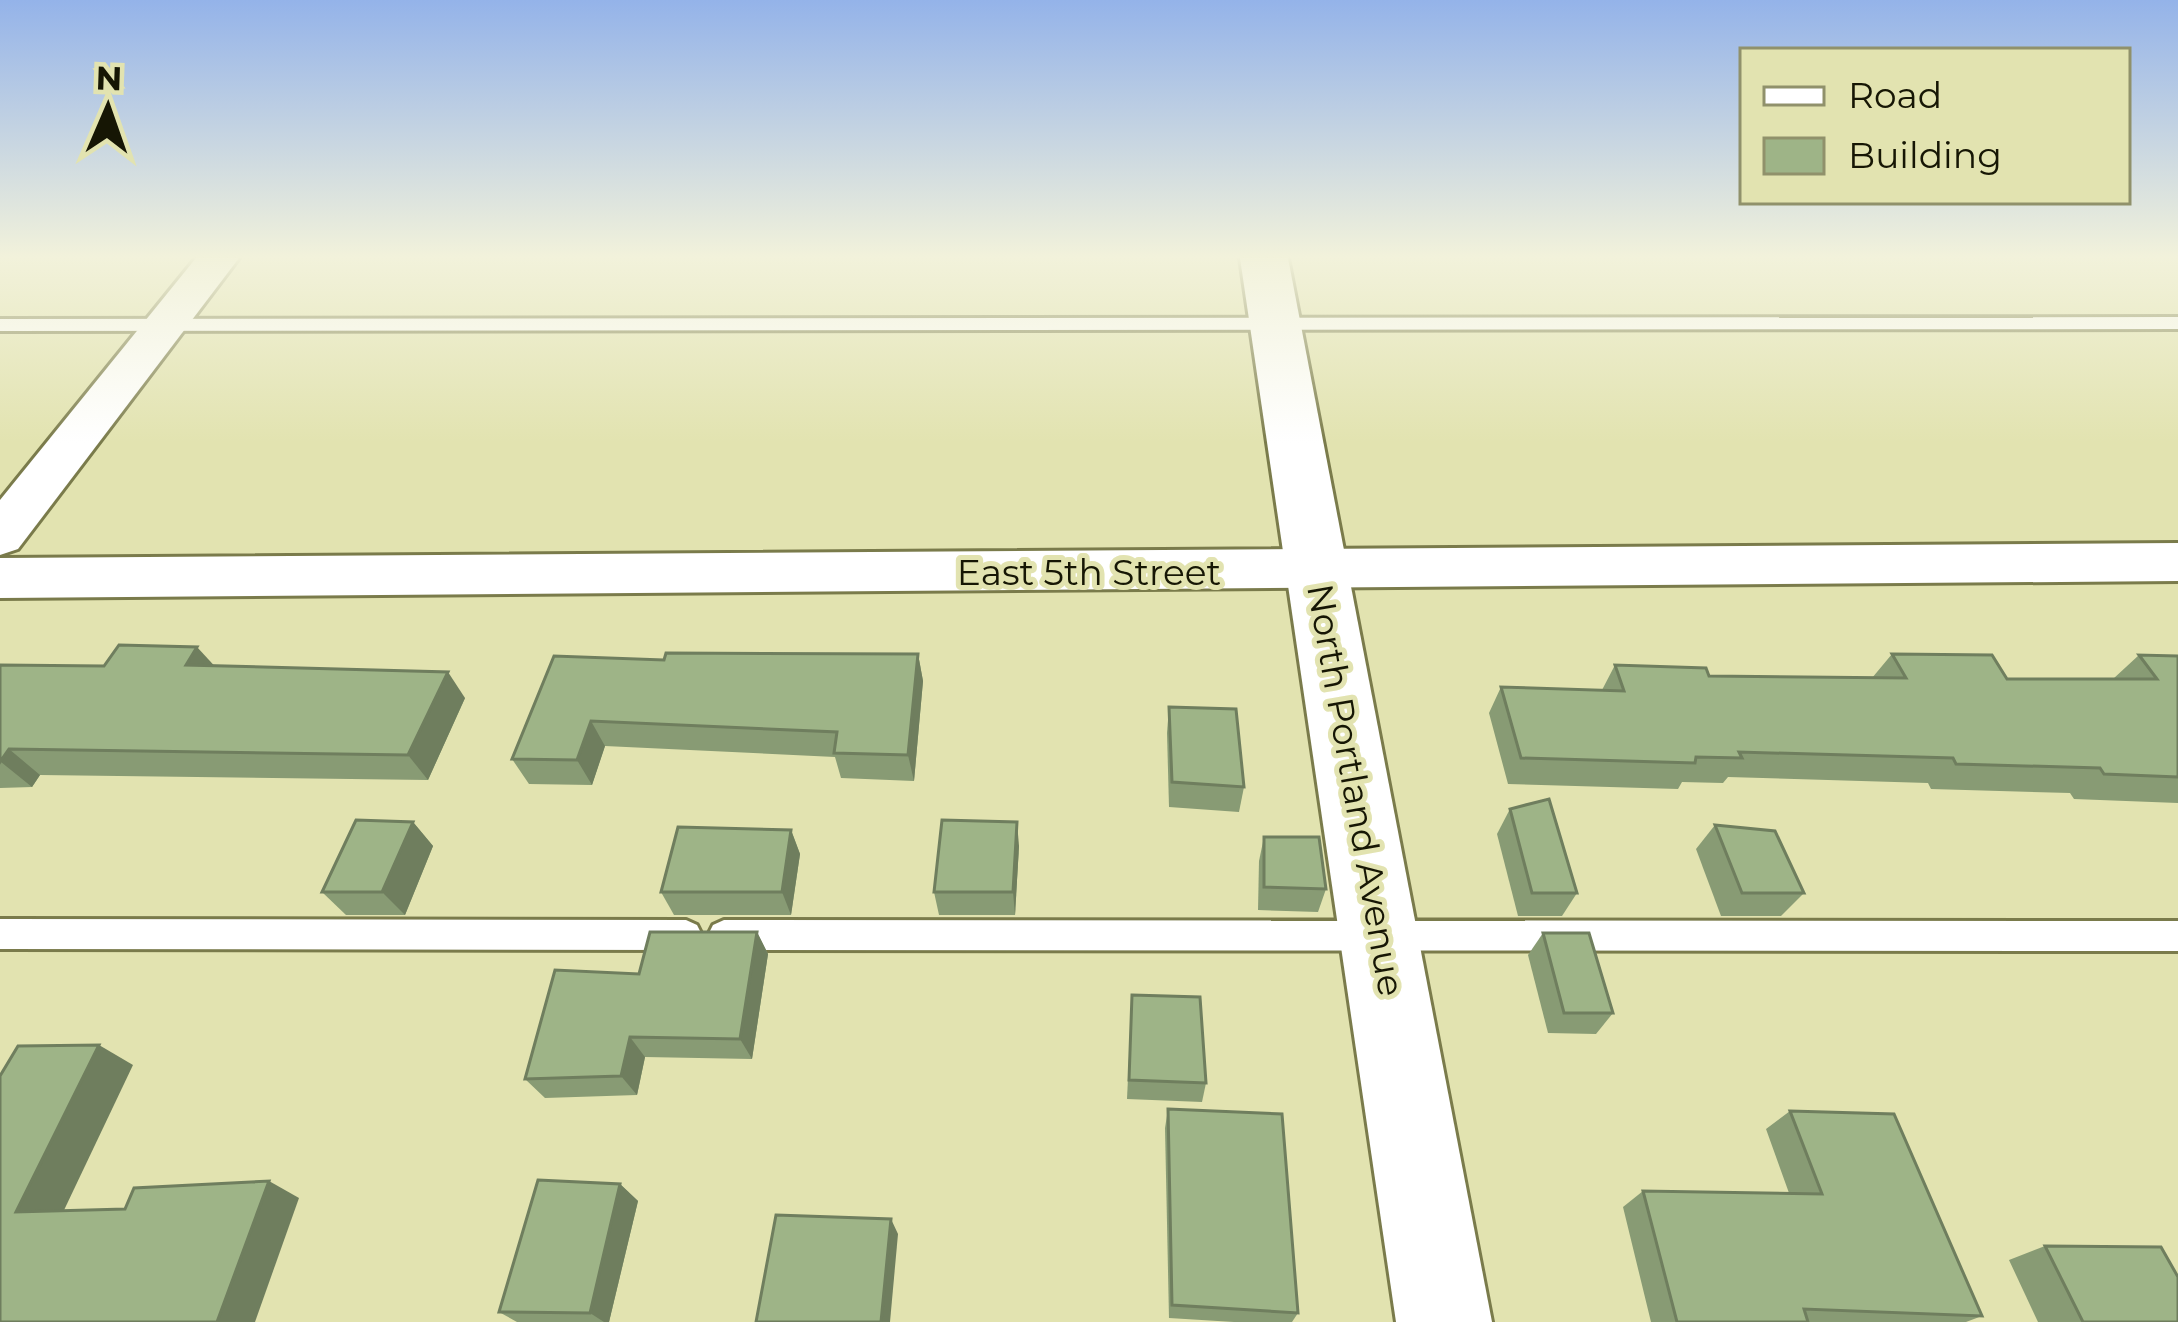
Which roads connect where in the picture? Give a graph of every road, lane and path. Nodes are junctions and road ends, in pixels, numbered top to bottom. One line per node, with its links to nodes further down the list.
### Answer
1 (168, 320): 6 (street)
2 (337, 320): 6 (lane)
3 (1275, 320): 10 (street, North Portland Avenue)
4 (2110, 320): 5 (lane)
5 (2178, 322)
6 (164, 325): 7 (lane); 8 (street)
7 (0, 326)
8 (0, 536)
9 (2178, 562): 10 (street, East 5th Street)
10 (1318, 570): 11 (street, East 5th Street); 13 (street, North Portland Avenue)
11 (0, 578)
12 (0, 934): 13 (lane)
13 (1382, 936): 14 (lane); 15 (street, North Portland Avenue)
14 (2178, 936)
15 (1444, 1322)

